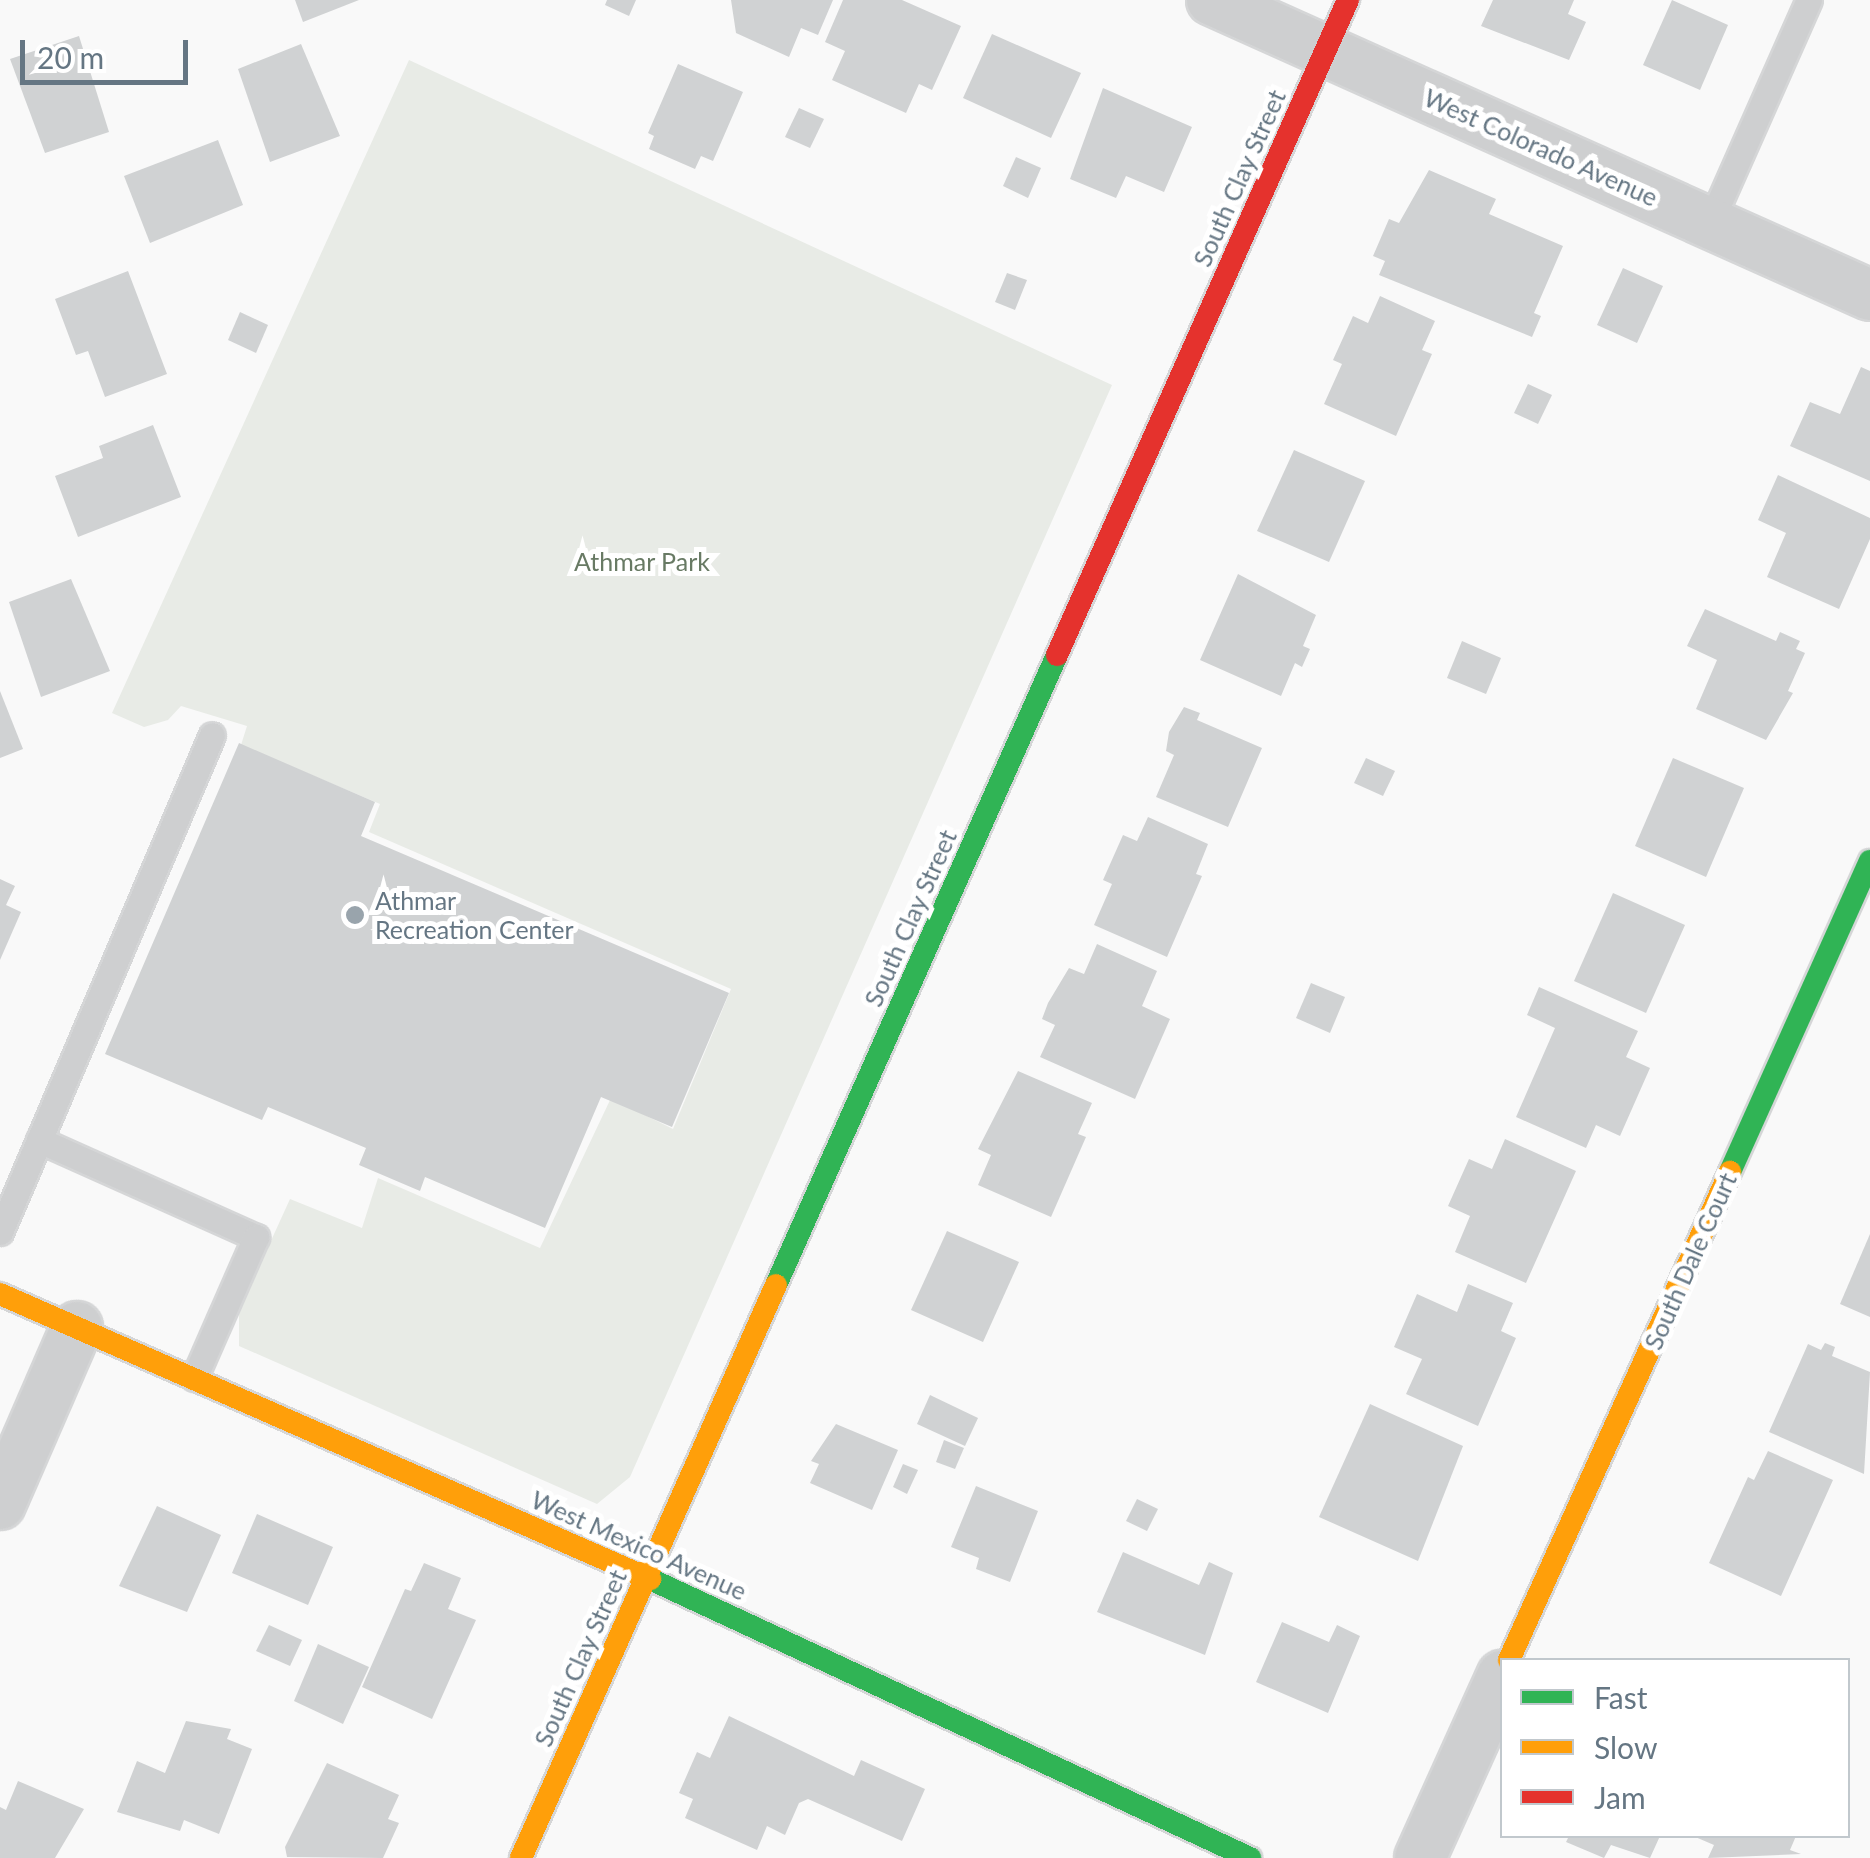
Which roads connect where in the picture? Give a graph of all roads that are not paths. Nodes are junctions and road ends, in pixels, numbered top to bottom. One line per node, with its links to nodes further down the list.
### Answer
1 (1212, 0): 4 (street, West Colorado Avenue)
2 (1348, 0): 4 (street, South Clay Street)
3 (1809, 0): 5 (lane)
4 (1326, 50): 5 (street, West Colorado Avenue); 15 (street, South Clay Street)
5 (1710, 223): 6 (street, West Colorado Avenue)
6 (1870, 294)
7 (212, 735): 9 (lane)
8 (1870, 862): 16 (street, South Dale Court)
9 (39, 1140): 10 (lane); 13 (lane)
10 (0, 1232)
11 (0, 1294): 12 (street, West Mexico Avenue)
12 (77, 1327): 13 (street, West Mexico Avenue); 14 (street)
13 (194, 1378): 15 (street, West Mexico Avenue)
14 (0, 1504)
15 (646, 1578): 18 (street, South Clay Street); 19 (street, West Mexico Avenue)
16 (1510, 1658)
17 (1500, 1680): 20 (street)
18 (521, 1858)
19 (1250, 1858)
20 (1420, 1858)

